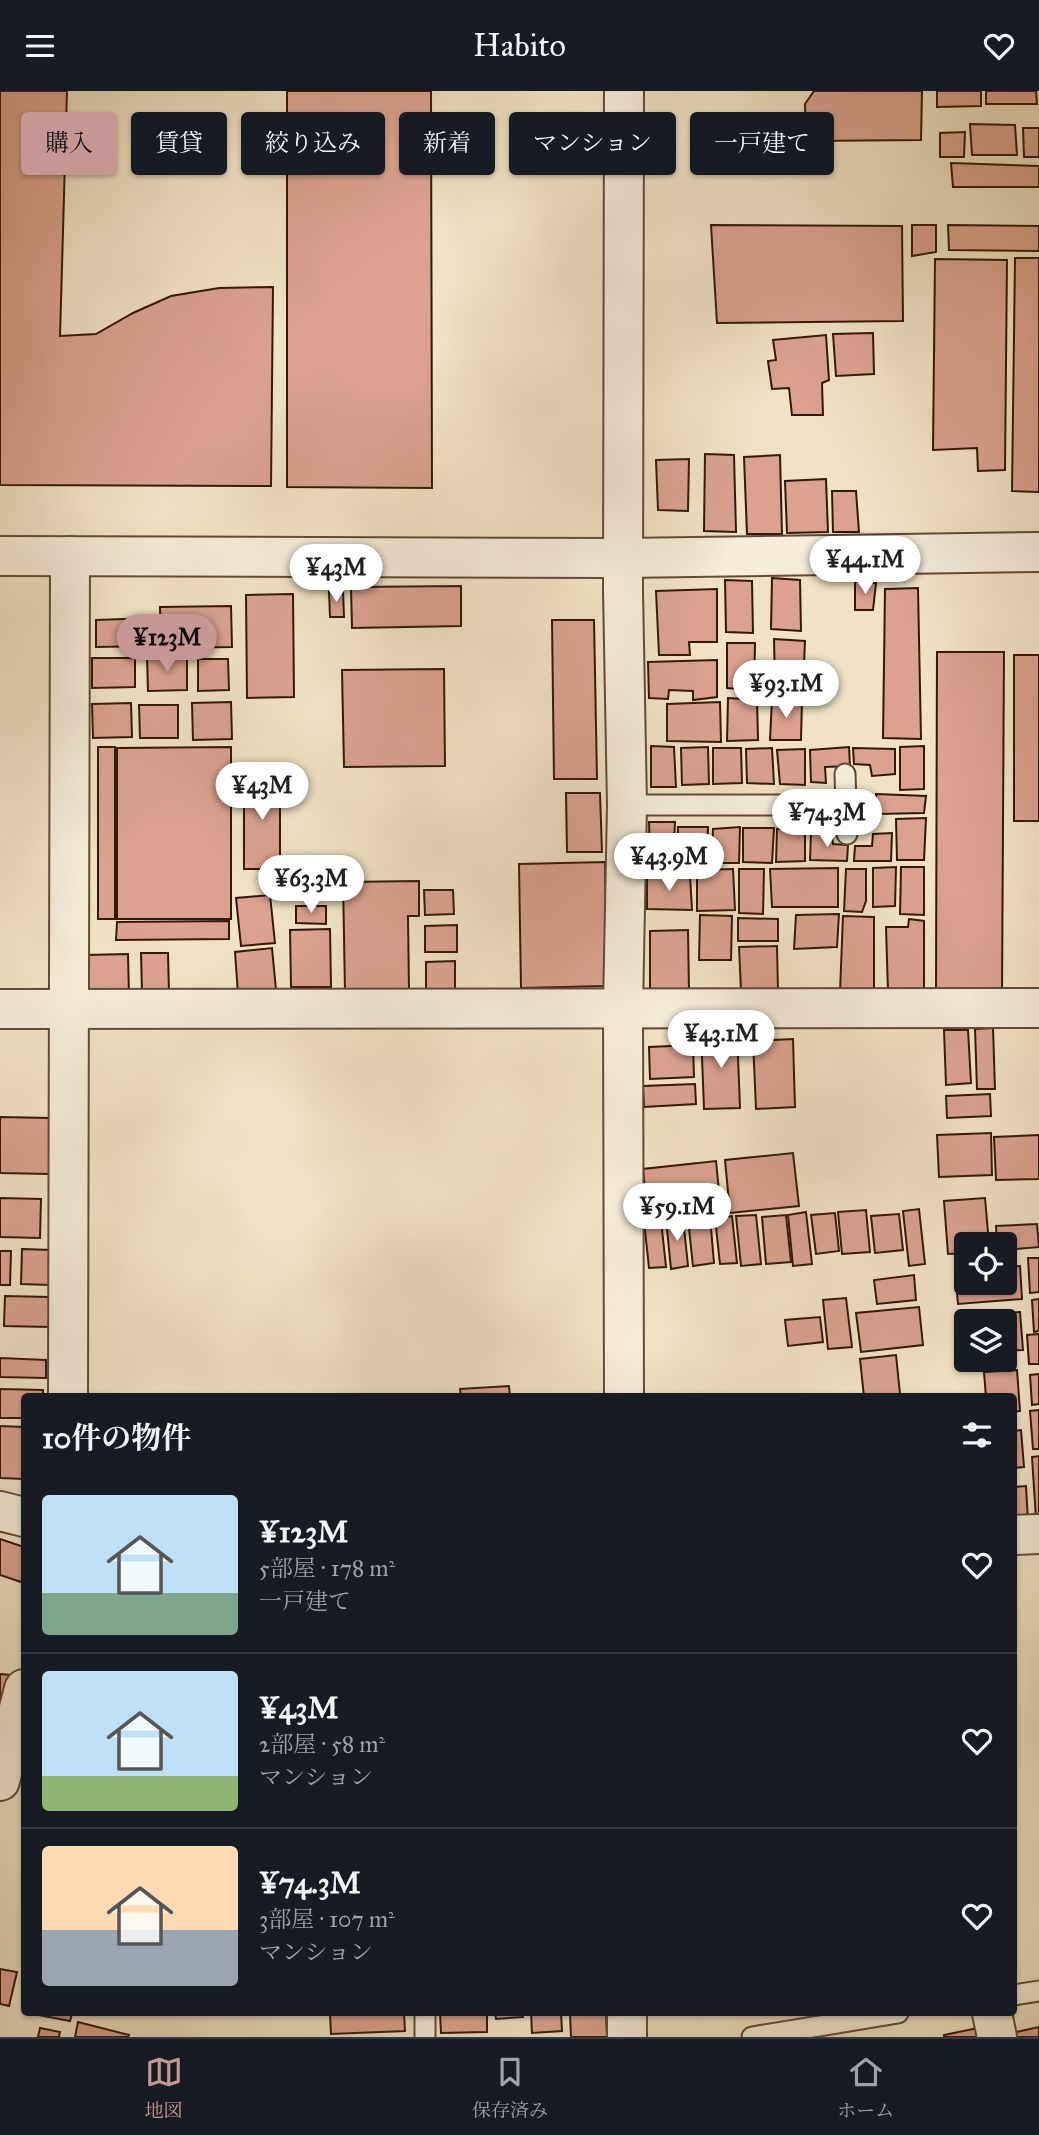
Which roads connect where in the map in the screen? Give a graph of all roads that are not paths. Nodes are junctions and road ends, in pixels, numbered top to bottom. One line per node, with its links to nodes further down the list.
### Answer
1 (624, 91): 5 (street)
2 (1039, 552): 5 (street)
3 (0, 556): 4 (street)
4 (70, 556): 5 (street); 13 (street)
5 (624, 558): 7 (street)
6 (845, 774): 8 (lane)
7 (627, 805): 8 (lane); 10 (street)
8 (845, 805): 9 (lane)
9 (847, 834)
10 (623, 1008): 11 (street); 13 (street); 15 (street)
11 (1039, 1008)
12 (0, 1009): 13 (street)
13 (70, 1009): 14 (street)
14 (68, 1393)
15 (624, 1393)
16 (0, 1511): 17 (street)
17 (21, 1516)
18 (1039, 1534): 19 (street)
19 (1017, 1535)
20 (21, 1706): 21 (street)
21 (10, 1770)
22 (1039, 1991): 23 (lane)
23 (1017, 1995)
24 (425, 2016): 28 (lane)
25 (626, 2016): 29 (street)
26 (880, 2016): 30 (lane)
27 (993, 2016): 31 (street)
28 (425, 2037)
29 (627, 2037)
30 (752, 2037)
31 (997, 2037)

